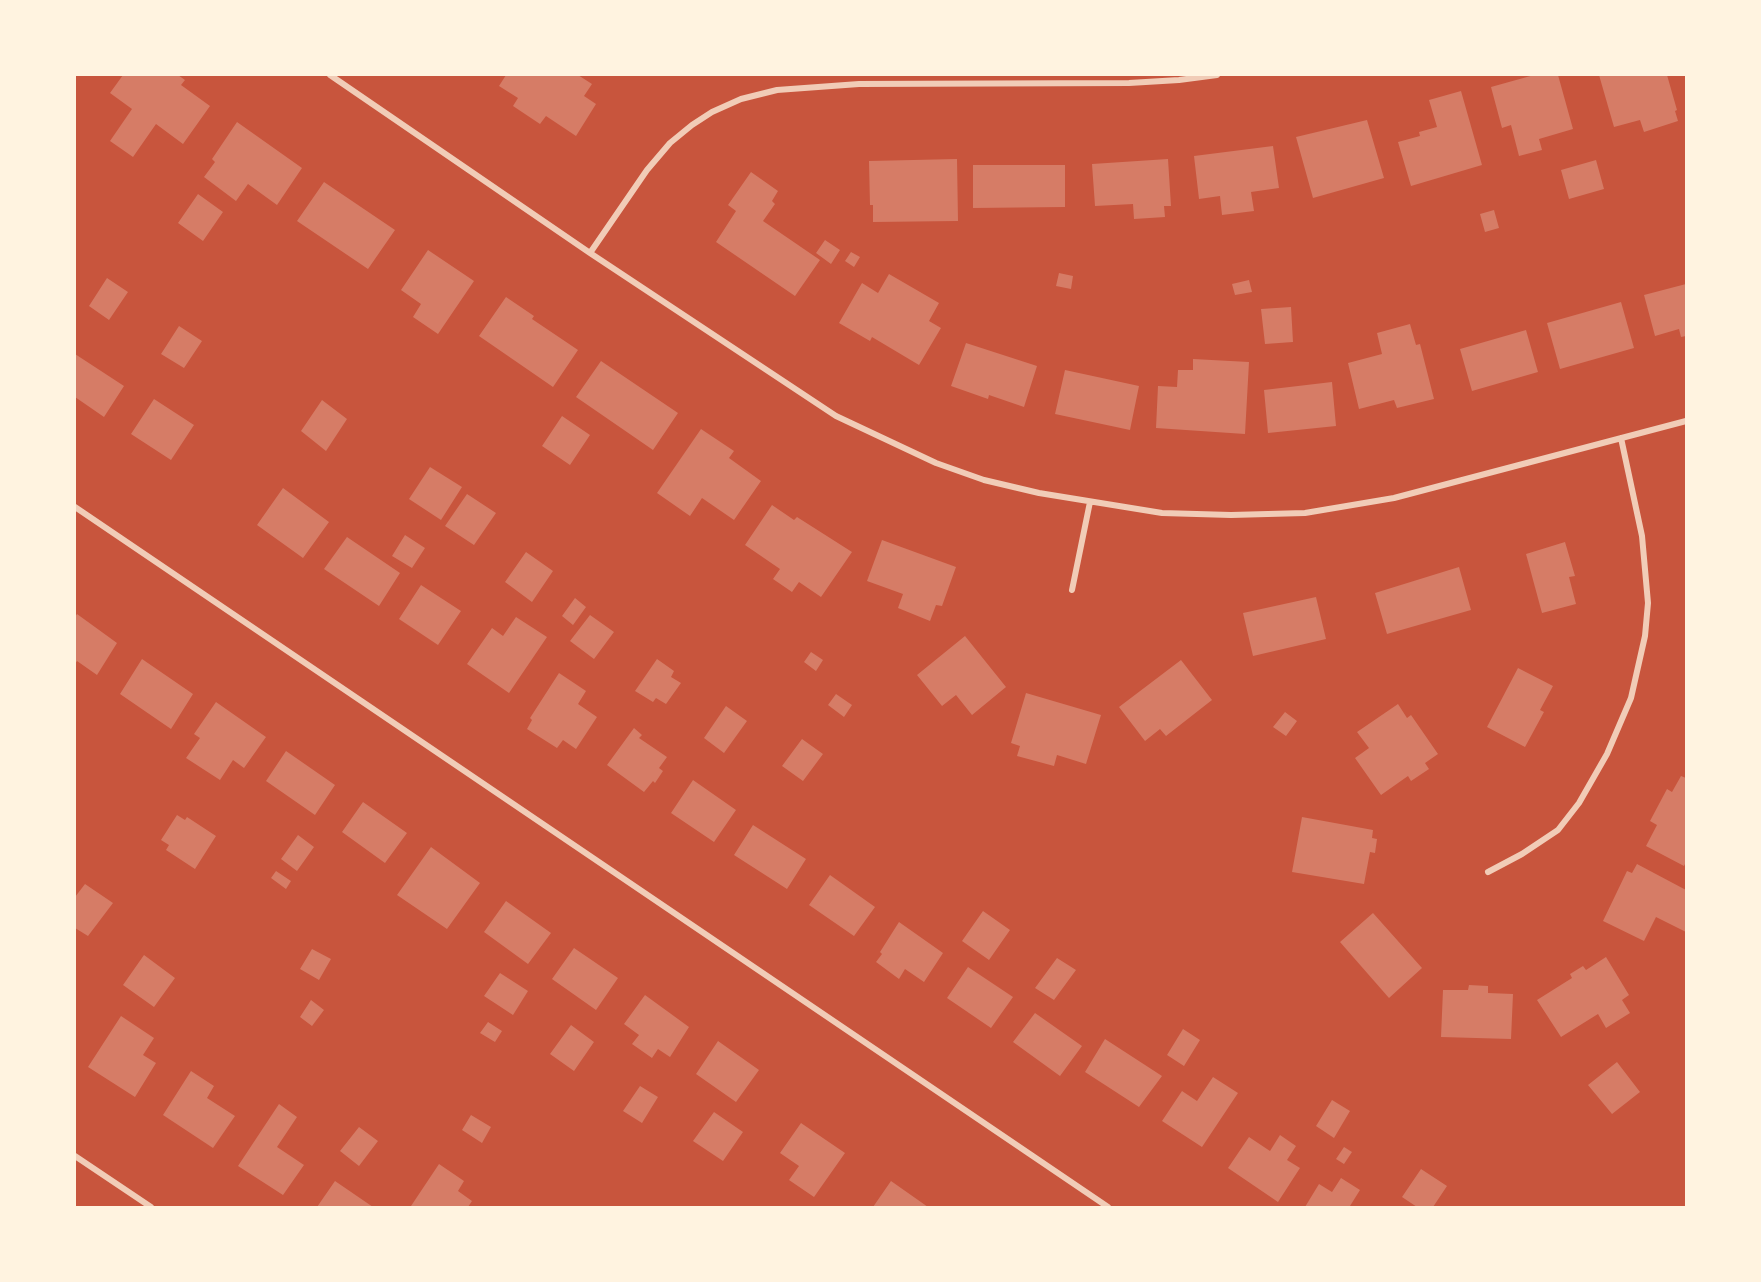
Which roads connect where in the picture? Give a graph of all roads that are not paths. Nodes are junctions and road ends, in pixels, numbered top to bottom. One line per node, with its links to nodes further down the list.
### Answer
1 (330, 75): 3 (street)
2 (1217, 75): 3 (street)
3 (590, 253): 6 (street)
4 (1686, 421): 5 (street)
5 (1621, 438): 6 (street); 9 (street)
6 (1090, 502): 8 (street)
7 (75, 507): 12 (street)
8 (1072, 590)
9 (1488, 872)
10 (75, 1156): 11 (street)
11 (151, 1207)
12 (1108, 1207)

